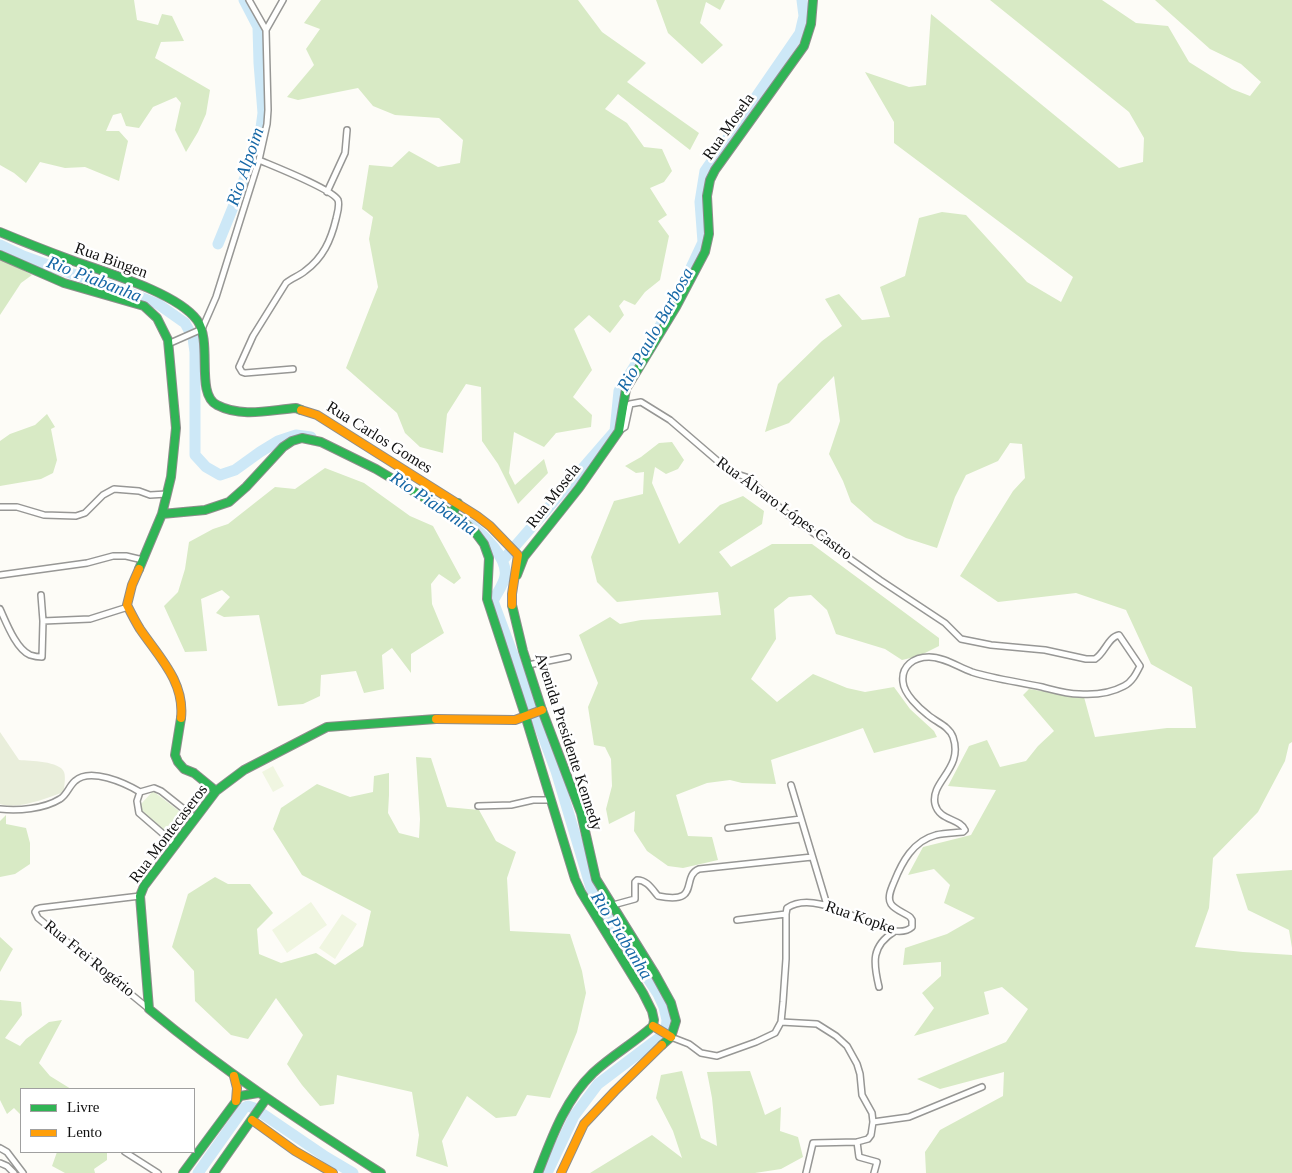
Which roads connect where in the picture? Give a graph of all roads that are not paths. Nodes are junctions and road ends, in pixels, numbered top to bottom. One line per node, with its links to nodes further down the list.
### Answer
1 (249, 0): 4 (street)
2 (283, 0): 4 (street)
3 (813, 0): 13 (main road, Rua Mosela)
4 (266, 30): 6 (street)
5 (347, 130): 7 (street)
6 (259, 160): 7 (street); 10 (street)
7 (327, 192): 12 (street)
8 (0, 232): 10 (main road, Rua Bingen)
9 (0, 255): 11 (main road, Rua Bingen)
10 (202, 329): 11 (street); 15 (main road, Rua Carlos Gomes)
11 (168, 344): 14 (main road, Rua Bingen)
12 (293, 369)
13 (619, 431): 19 (main road, Rua Mosela); 26 (street, Rua Álvaro Lópes Castro)
14 (167, 494): 16 (street); 17 (main road, Rua Bingen)
15 (458, 503): 18 (main road); 19 (main road, Rua Carlos Gomes)
16 (0, 507)
17 (162, 514): 18 (main road, Avenida Presidente Kennedy); 20 (main road, Rua Bingen)
18 (452, 514): 30 (main road, Avenida Presidente Kennedy)
19 (521, 556): 28 (main road, Avenida Presidente Kennedy)
20 (143, 560): 21 (street); 23 (main road, Rua Bingen)
21 (0, 575)
22 (40, 595): 25 (street)
23 (128, 607): 25 (street); 32 (main road)
24 (0, 609): 25 (street)
25 (43, 621)
26 (1119, 635): 47 (street, Rua Kopke)
27 (568, 657): 28 (street)
28 (528, 665): 29 (main road, Avenida Presidente Kennedy)
29 (542, 710): 30 (main road, Rua Montecaseros); 43 (main road, Avenida Presidente Kennedy)
30 (525, 715): 32 (main road, Rua Montecaseros); 34 (main road, Avenida Presidente Kennedy)
31 (792, 785): 38 (street)
32 (216, 791): 37 (main road, Rua Montecaseros)
33 (140, 792): 36 (street); 37 (street); 40 (street)
34 (551, 800): 35 (street); 51 (main road, Avenida Presidente Kennedy)
35 (478, 806)
36 (0, 809)
37 (195, 818): 40 (main road, Rua Montecaseros)
38 (801, 819): 39 (street); 41 (street)
39 (728, 828)
40 (176, 845): 42 (main road, Rua Montecaseros)
41 (812, 857): 43 (street); 44 (street)
42 (140, 896): 49 (main road, Rua Montecaseros); 49 (street, Rua Frei Rogério)
43 (613, 905): 52 (main road, Avenida Presidente Kennedy)
44 (826, 905): 45 (street, Rua Kopke); 47 (street, Rua Kopke)
45 (786, 914): 46 (street); 50 (street)
46 (737, 920)
47 (894, 931): 48 (street)
48 (879, 987)
49 (149, 1009): 53 (main road)
50 (781, 1022): 52 (street); 59 (street)
51 (653, 1026): 52 (main road); 71 (main road)
52 (671, 1037): 72 (main road)
53 (233, 1074): 55 (main road); 56 (main road)
54 (982, 1087): 59 (street)
55 (258, 1093): 56 (main road); 57 (main road)
56 (236, 1101): 67 (main road)
57 (264, 1102): 58 (main road); 70 (main road)
58 (252, 1119): 68 (main road); 69 (main road)
59 (873, 1122): 60 (street)
60 (857, 1142): 73 (street); 74 (street)
61 (0, 1148): 65 (street)
62 (127, 1153): 66 (street)
63 (0, 1163): 64 (street)
64 (14, 1173)
65 (23, 1173)
66 (158, 1173)
67 (183, 1173)
68 (214, 1173)
69 (333, 1173)
70 (380, 1173)
71 (538, 1173)
72 (561, 1173)
73 (806, 1173)
74 (874, 1173)

